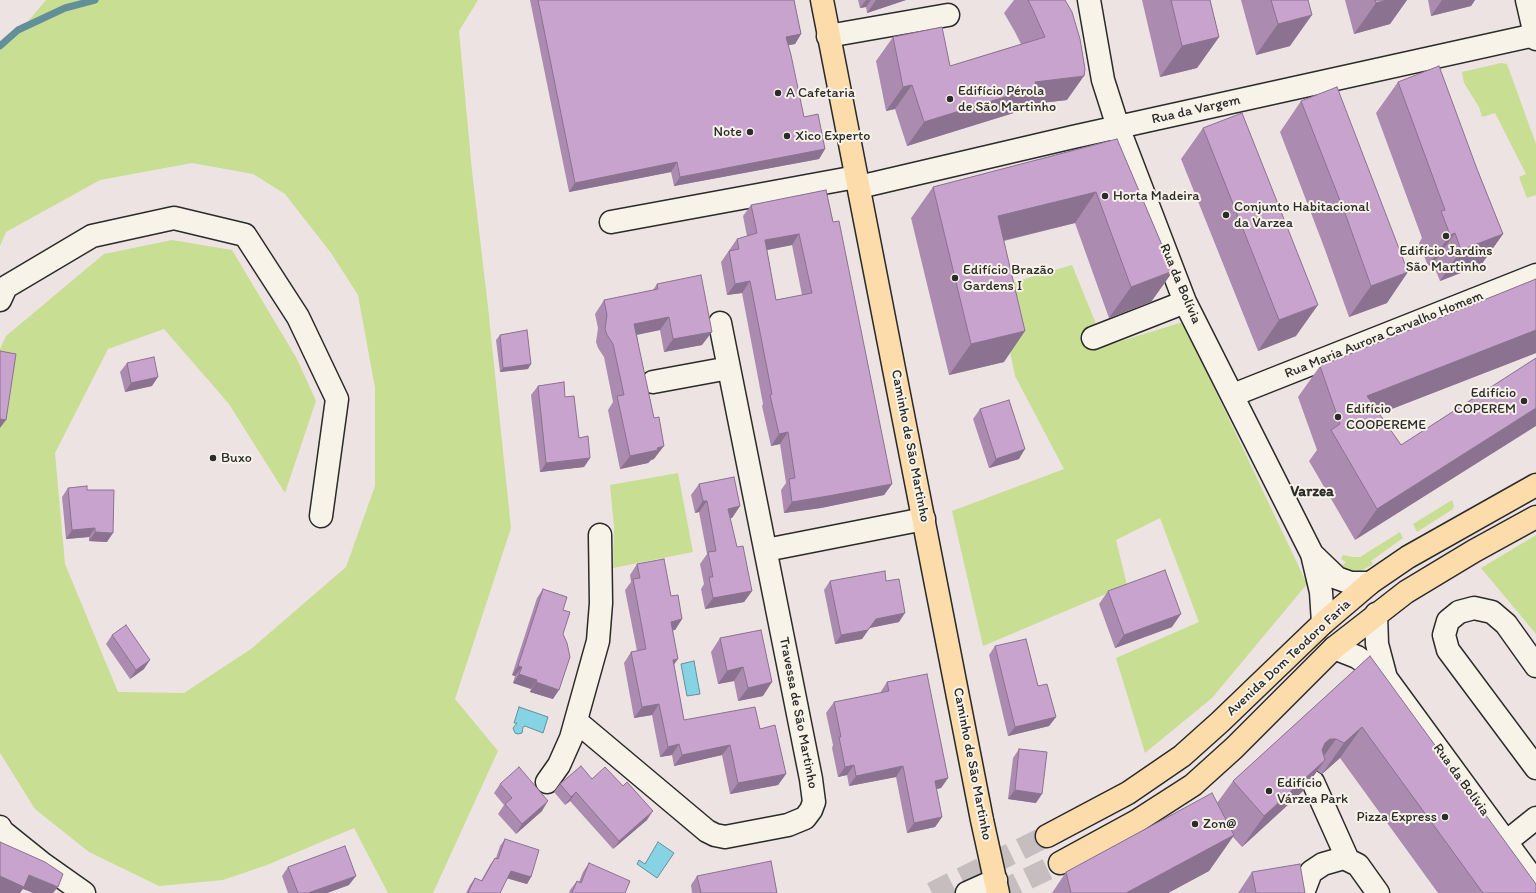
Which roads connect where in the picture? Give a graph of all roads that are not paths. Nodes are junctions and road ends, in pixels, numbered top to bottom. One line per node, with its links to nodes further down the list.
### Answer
1 (822, 0): 5 (main road, Caminho de São Martinho)
2 (1089, 0): 7 (street, Rua da Bolívia)
3 (1527, 0): 6 (street)
4 (948, 15): 5 (street)
5 (828, 36): 8 (main road, Caminho de São Martinho)
6 (1535, 37): 7 (street, Rua da Vargem)
7 (1118, 127): 8 (street, Rua da Vargem); 12 (street, Rua da Bolívia)
8 (858, 182): 9 (street, Rua da Vargem); 21 (main road, Caminho de São Martinho)
9 (611, 222)
10 (1536, 275): 17 (street, Rua Maria Aurora Carvalho Homem)
11 (0, 300): 19 (street)
12 (1185, 302): 14 (street); 17 (street, Rua da Bolívia)
13 (720, 323): 15 (street, Travessa de São Martinho)
14 (1093, 338)
15 (729, 368): 16 (street); 23 (street, Travessa de São Martinho)
16 (653, 382)
17 (1232, 395): 24 (street, Rua da Bolívia)
18 (1536, 485): 25 (main road, Avenida Dom Teodoro Faria)
19 (321, 516)
20 (1536, 517): 26 (main road, Avenida Dom Teodoro Faria)
21 (924, 519): 23 (street); 42 (main road, Caminho de São Martinho)
22 (600, 535): 31 (street)
23 (766, 550): 31 (street, Travessa de São Martinho)
24 (1312, 554): 25 (street, Rua da Bolívia); 27 (street, Rua da Bolívia)
25 (1370, 583): 27 (main road, Avenida Dom Teodoro Faria)
26 (1376, 614): 28 (main road, Avenida Dom Teodoro Faria); 30 (street, Rua da Bolívia)
27 (1323, 623): 37 (main road, Avenida Dom Teodoro Faria)
28 (1334, 648): 30 (street, Rua da Bolívia); 40 (main road, Avenida Dom Teodoro Faria)
29 (1536, 666): 32 (street)
30 (1386, 678): 38 (street, Rua da Bolívia)
31 (576, 721): 33 (street)
32 (1536, 768)
33 (547, 782)
34 (1314, 782): 39 (street)
35 (1536, 818): 38 (street)
36 (0, 827): 43 (street)
37 (1047, 836)
38 (1506, 842): 41 (street, Rua da Bolívia)
39 (1348, 860): 45 (street); 46 (street)
40 (1060, 863)
41 (1536, 883)
42 (997, 886): 44 (street)
43 (84, 893)
44 (967, 893)
45 (1303, 893)
46 (1378, 893)

